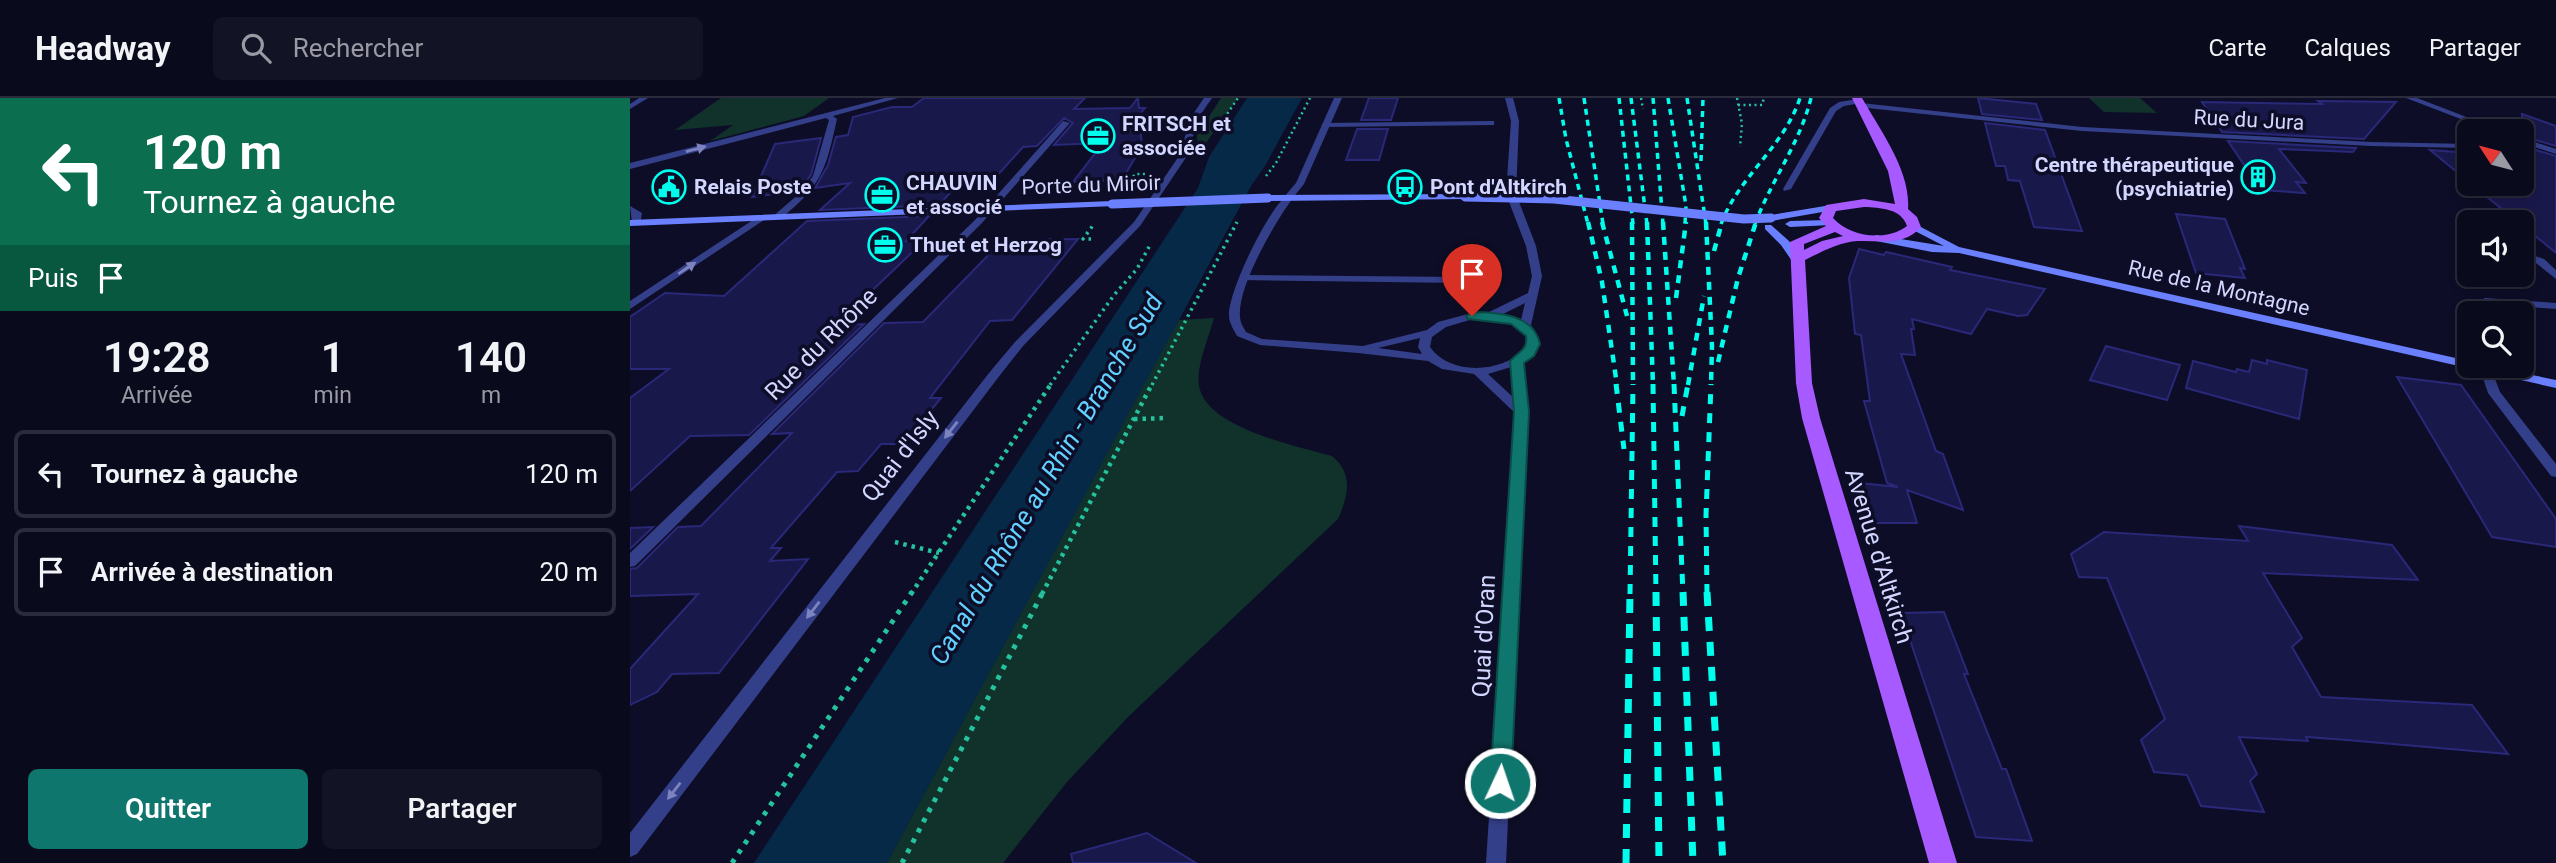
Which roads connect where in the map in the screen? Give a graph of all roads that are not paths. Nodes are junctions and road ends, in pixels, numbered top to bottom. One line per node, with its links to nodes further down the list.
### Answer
1 (643, 98): 8 (street)
2 (894, 98): 9 (street)
3 (1208, 98): 60 (street, Quai d'Isly, one-way to 60)
4 (1338, 98): 13 (street)
5 (1509, 98): 42 (street)
6 (2410, 98): 10 (street)
7 (1858, 101): 15 (street, Rue du Jura); 21 (main road); 22 (street)
8 (630, 107)
9 (826, 116): 20 (street, one-way to 9); 29 (street)
10 (2467, 119)
11 (1066, 123): 27 (street, Rue du Rhône)
12 (1490, 123): 13 (street)
13 (1325, 125): 23 (street)
14 (2534, 144): 17 (street)
15 (2457, 146)
16 (2534, 146): 17 (street)
17 (2540, 146): 18 (street); 19 (street)
18 (2556, 146)
19 (2556, 152)
20 (630, 166)
21 (1894, 172): 24 (main road); 28 (main road)
22 (1787, 189)
23 (1288, 198): 27 (main road, Porte du Miroir, bridge); 31 (main road, Porte du Miroir, bridge); 40 (street)
24 (1864, 203): 25 (main road); 28 (main road)
25 (1831, 208): 31 (main road); 33 (main road)
26 (630, 209): 32 (street)
27 (991, 209): 29 (main road, Porte du Miroir); 59 (street, Rue du Rhône)
28 (1901, 211): 34 (main road)
29 (777, 217): 30 (main road, Porte du Miroir)
30 (762, 218): 32 (main road, Porte du Miroir); 44 (street, one-way to 30)
31 (1770, 222): 33 (main road); 37 (main road)
32 (633, 223)
33 (1831, 225): 35 (main road); 37 (main road)
34 (1913, 227): 35 (main road); 36 (main road, Rue de la Montagne)
35 (1868, 237): 36 (main road, Rue de la Montagne); 37 (main road)
36 (1959, 250): 52 (main road, Rue de la Montagne)
37 (1796, 259): 62 (main road, Avenue d'Altkirch)
38 (2534, 259): 39 (street)
39 (2556, 276)
40 (1245, 278): 41 (street); 49 (street)
41 (1461, 280)
42 (1532, 295): 46 (street); 47 (street)
43 (2534, 304): 45 (street)
44 (630, 306)
45 (2556, 306)
46 (1490, 316): 47 (street); 48 (street)
47 (1525, 326): 51 (street)
48 (1428, 333): 49 (street); 50 (street)
49 (1358, 349): 50 (street)
50 (1428, 358): 53 (street)
51 (1517, 361): 53 (street); 57 (street, Quai d'Oran)
52 (2457, 363)
53 (1478, 371): 57 (street)
54 (2484, 378): 58 (street)
55 (2528, 378): 56 (main road, Rue de la Montagne)
56 (2556, 384)
57 (1521, 412): 61 (street, Quai d'Oran)
58 (2556, 473)
59 (630, 562)
60 (630, 848)
61 (1496, 863)
62 (1943, 863)

